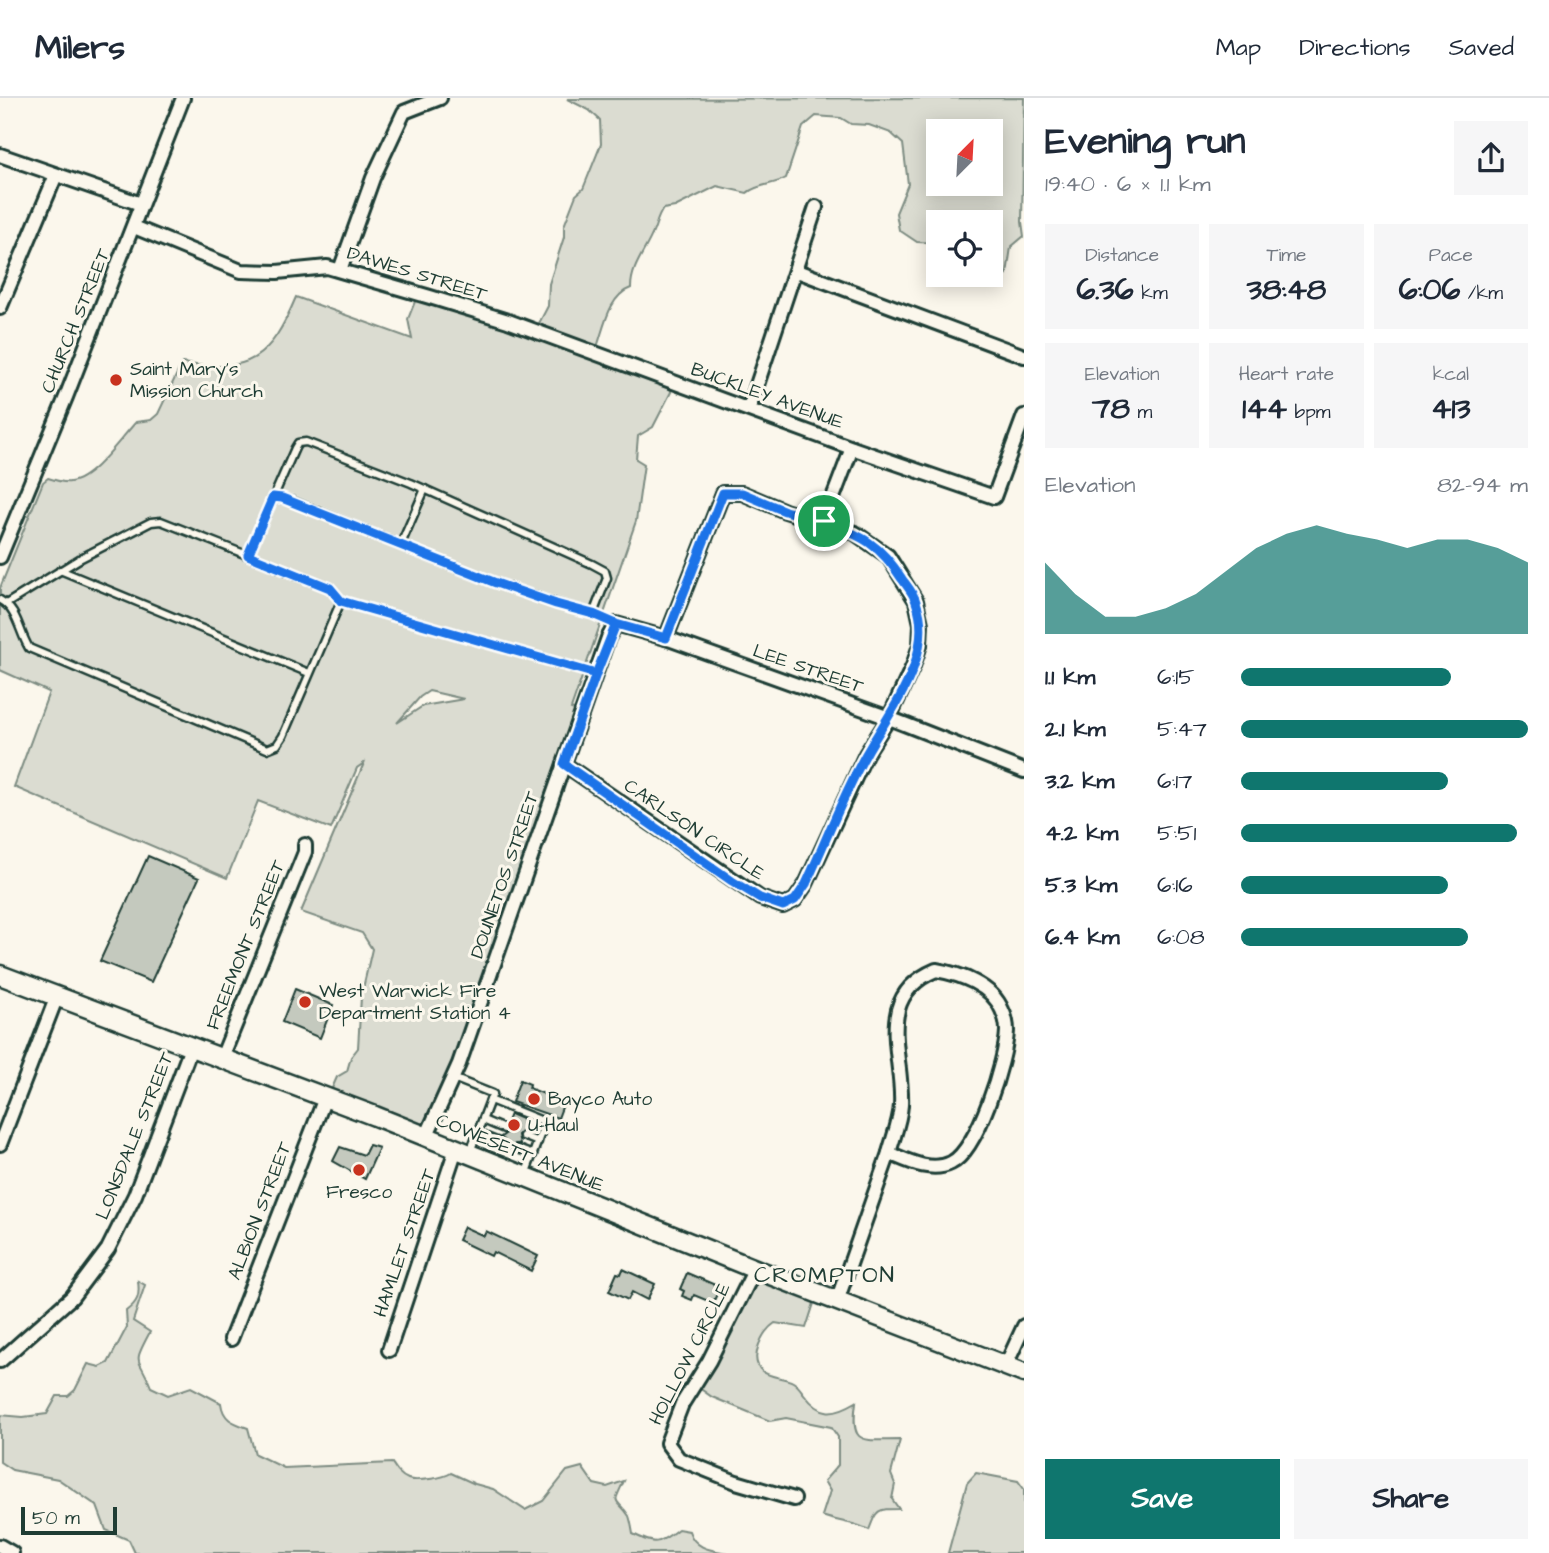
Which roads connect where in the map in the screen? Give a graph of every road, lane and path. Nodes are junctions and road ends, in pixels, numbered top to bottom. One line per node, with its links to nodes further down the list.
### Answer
1 (183, 98): 5 (street, CHURCH STREET)
2 (440, 98): 8 (street)
3 (0, 155): 4 (street)
4 (56, 175): 5 (street); 10 (street)
5 (141, 204): 7 (street, CHURCH STREET)
6 (816, 208): 9 (street)
7 (134, 227): 8 (street, DAWES STREET); 21 (street, CHURCH STREET)
8 (340, 270): 11 (street, DAWES STREET)
9 (797, 271): 12 (street); 13 (street)
10 (0, 308)
11 (528, 329): 13 (street, BUCKLEY AVENUE)
12 (1024, 356)
13 (750, 409): 15 (street, BUCKLEY AVENUE)
14 (1024, 416): 15 (street, BUCKLEY AVENUE)
15 (852, 448): 18 (street)
16 (425, 489): 17 (lane); 19 (lane); 25 (lane)
17 (273, 497): 19 (lane); 20 (lane)
18 (824, 521): 27 (street, CARLSON CIRCLE); 30 (street, CARLSON CIRCLE)
19 (401, 544): 25 (lane)
20 (248, 555): 22 (lane); 23 (lane)
21 (0, 557)
22 (60, 570): 24 (lane); 28 (lane)
23 (341, 601): 28 (lane); 29 (lane)
24 (3, 602): 28 (lane)
25 (593, 614): 26 (lane)
26 (616, 624): 27 (street, LEE STREET); 29 (street, DOUNETOS STREET)
27 (666, 638): 30 (street, LEE STREET)
28 (309, 673)
29 (596, 674): 31 (street, DOUNETOS STREET)
30 (889, 718): 31 (street, CARLSON CIRCLE); 32 (street, LEE STREET)
31 (564, 764): 38 (street, DOUNETOS STREET)
32 (1024, 771)
33 (305, 845): 37 (street, FREEMONT STREET)
34 (0, 975): 35 (main road, COWESETT AVENUE)
35 (57, 996): 36 (main road, COWESETT AVENUE); 48 (street)
36 (191, 1048): 37 (main road, COWESETT AVENUE); 59 (street, LONSDALE STREET)
37 (221, 1060): 39 (main road, COWESETT AVENUE)
38 (453, 1078): 40 (lane); 45 (street, DOUNETOS STREET)
39 (325, 1098): 45 (main road, COWESETT AVENUE); 57 (street, ALBION STREET)
40 (490, 1100): 41 (lane); 47 (lane)
41 (483, 1120): 42 (lane); 43 (lane)
42 (504, 1129)
43 (477, 1133): 46 (lane); 50 (lane)
44 (523, 1136): 47 (lane)
45 (426, 1137): 50 (main road, COWESETT AVENUE)
46 (499, 1142)
47 (538, 1142): 52 (lane)
48 (0, 1144)
49 (518, 1149): 52 (lane)
50 (463, 1152): 53 (main road, COWESETT AVENUE); 58 (street, HAMLET STREET)
51 (889, 1153): 51 (street); 55 (street)
52 (533, 1156): 53 (lane)
53 (525, 1177): 54 (main road, COWESETT AVENUE)
54 (755, 1269): 55 (main road, COWESETT AVENUE); 62 (street, HOLLOW CIRCLE)
55 (837, 1301): 60 (main road, COWESETT AVENUE)
56 (1024, 1326): 60 (street)
57 (231, 1339)
58 (389, 1350)
59 (0, 1361)
60 (1006, 1365): 61 (main road, COWESETT AVENUE)
61 (1024, 1373)
62 (794, 1499)
63 (0, 1546): 64 (street)
64 (12, 1553)

